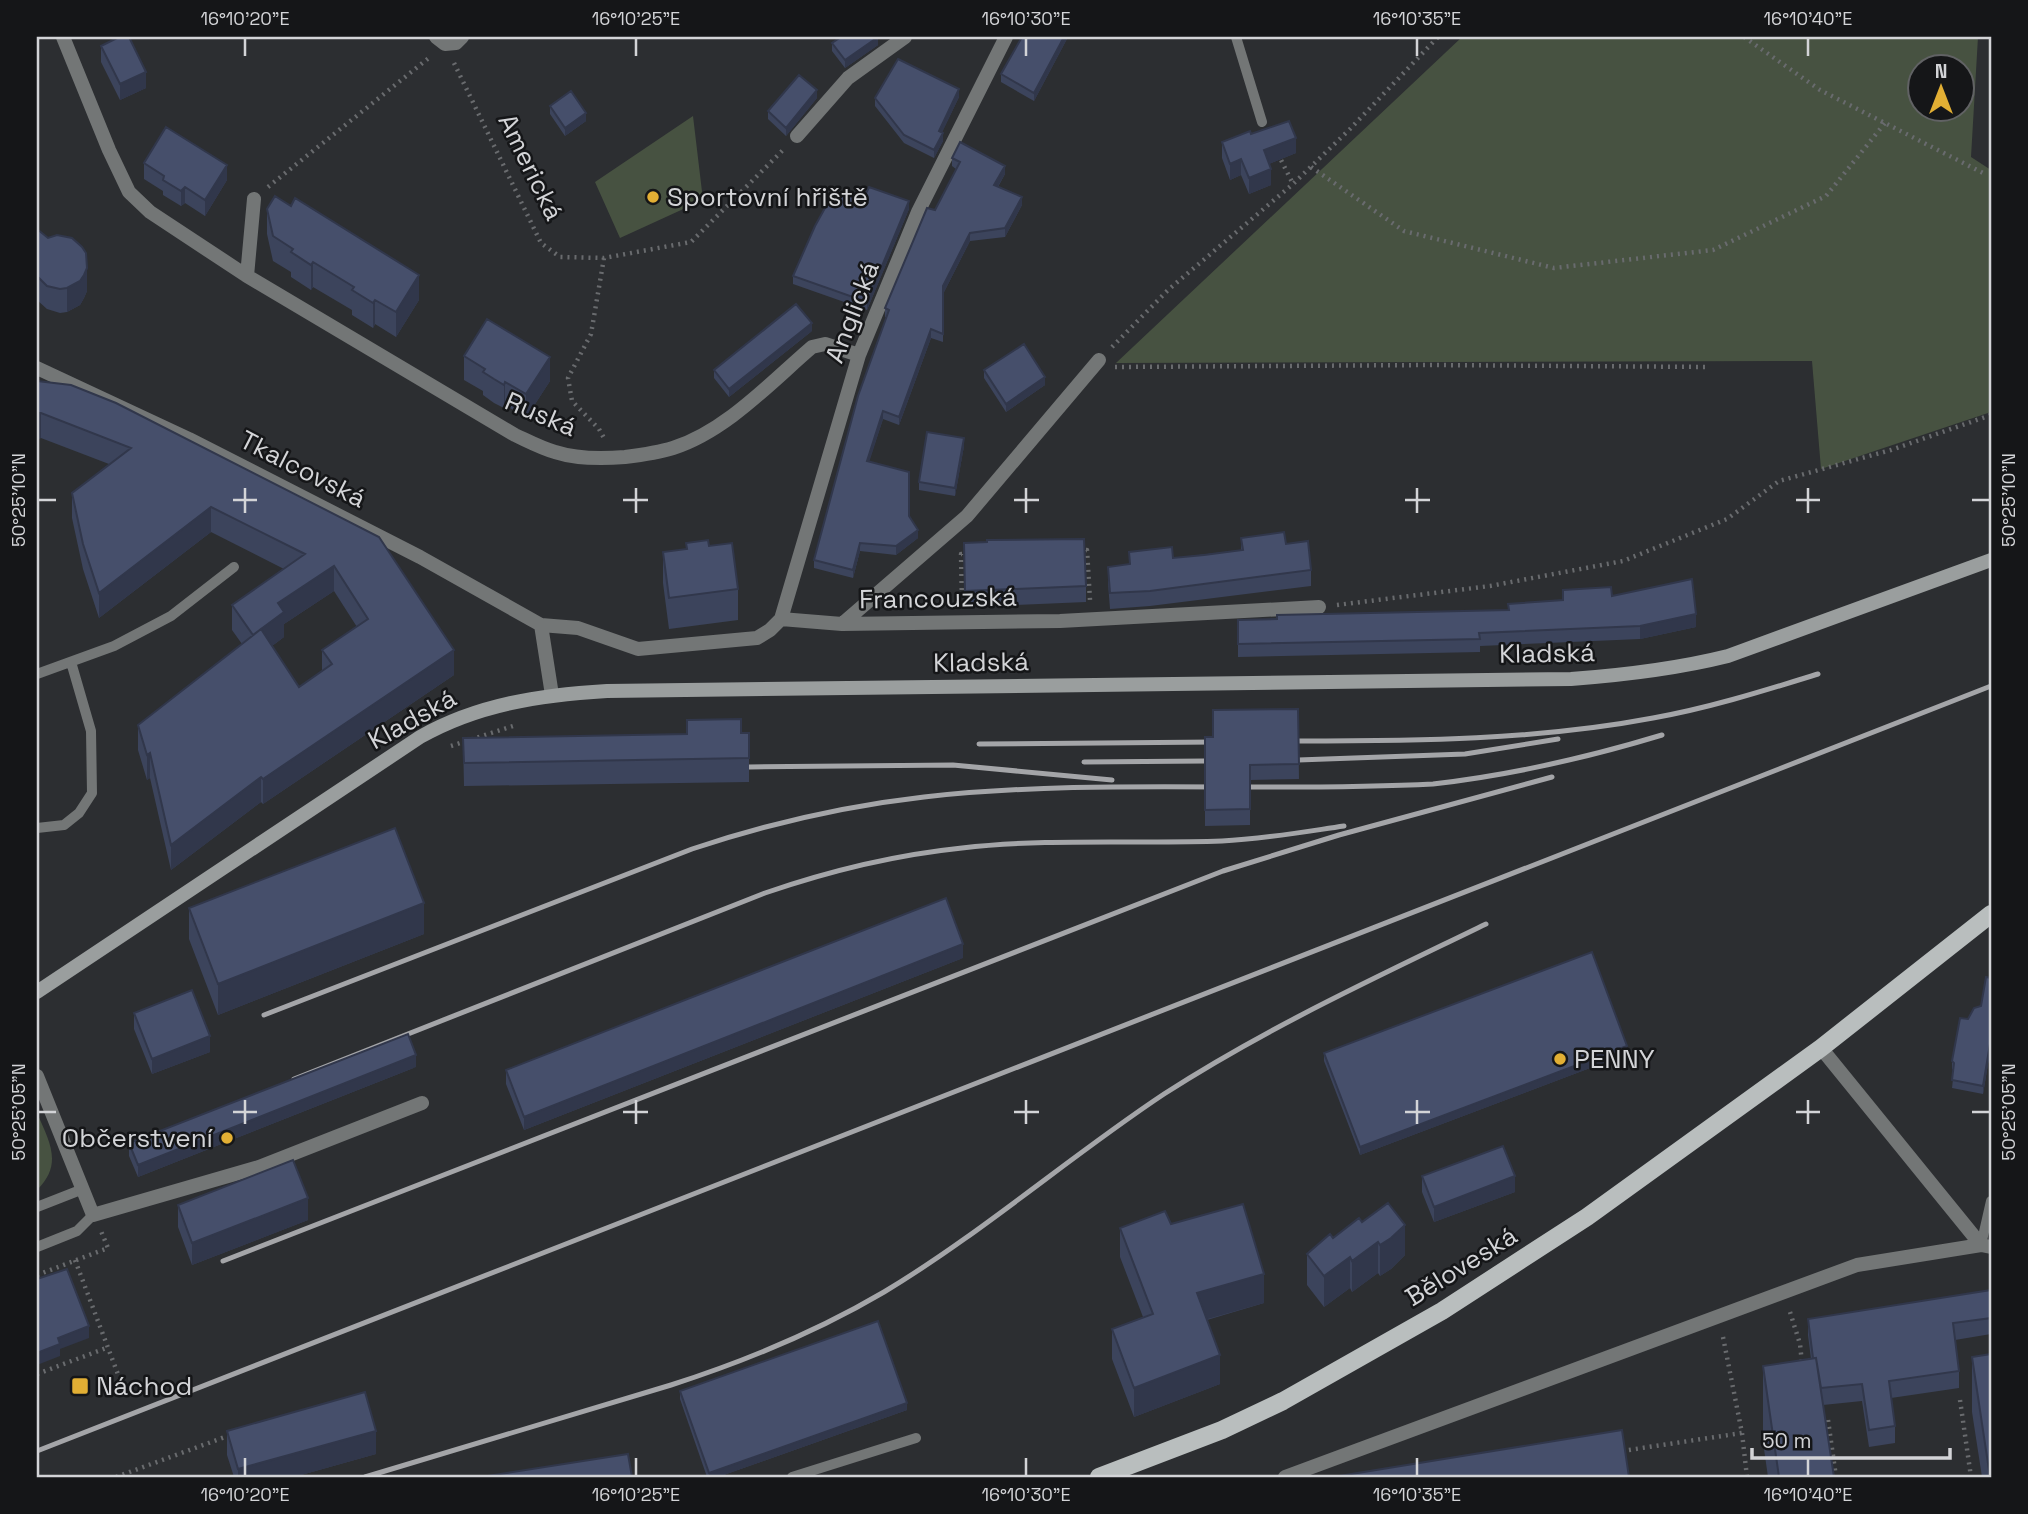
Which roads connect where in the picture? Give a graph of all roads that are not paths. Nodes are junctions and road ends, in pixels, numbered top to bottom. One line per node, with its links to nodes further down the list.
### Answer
1 (63, 37): 10 (street, Ruská)
2 (462, 37): 6 (street)
3 (905, 37): 8 (street)
4 (1006, 37): 11 (street, Anglická)
5 (1236, 37): 7 (lane)
6 (441, 41)
7 (1262, 122)
8 (797, 136)
9 (254, 199): 10 (street)
10 (247, 276): 11 (street, Ruská)
11 (859, 355): 17 (street, Anglická)
12 (1095, 365): 18 (street, Francouzská)
13 (37, 368): 19 (street, Tkalcovská)
14 (1991, 560): 22 (main road, Kladská)
15 (234, 567): 20 (lane)
16 (1319, 607): 18 (street, Francouzská)
17 (781, 619): 18 (street); 19 (street, Tkalcovská)
18 (842, 624)
19 (541, 625): 22 (street)
20 (71, 662): 21 (lane); 23 (lane)
21 (37, 674)
22 (552, 695): 25 (main road, Kladská)
23 (37, 828)
24 (1991, 915): 26 (main road, Běloveská)
25 (37, 992)
26 (1821, 1048): 33 (street); 37 (main road, Běloveská)
27 (37, 1076): 29 (street)
28 (422, 1103): 32 (street)
29 (83, 1189): 31 (lane); 32 (street)
30 (1991, 1201): 33 (lane)
31 (37, 1207)
32 (93, 1214): 34 (lane)
33 (1986, 1246): 38 (street)
34 (37, 1247)
35 (916, 1438): 36 (lane)
36 (792, 1477)
37 (1099, 1477)
38 (1285, 1477)

